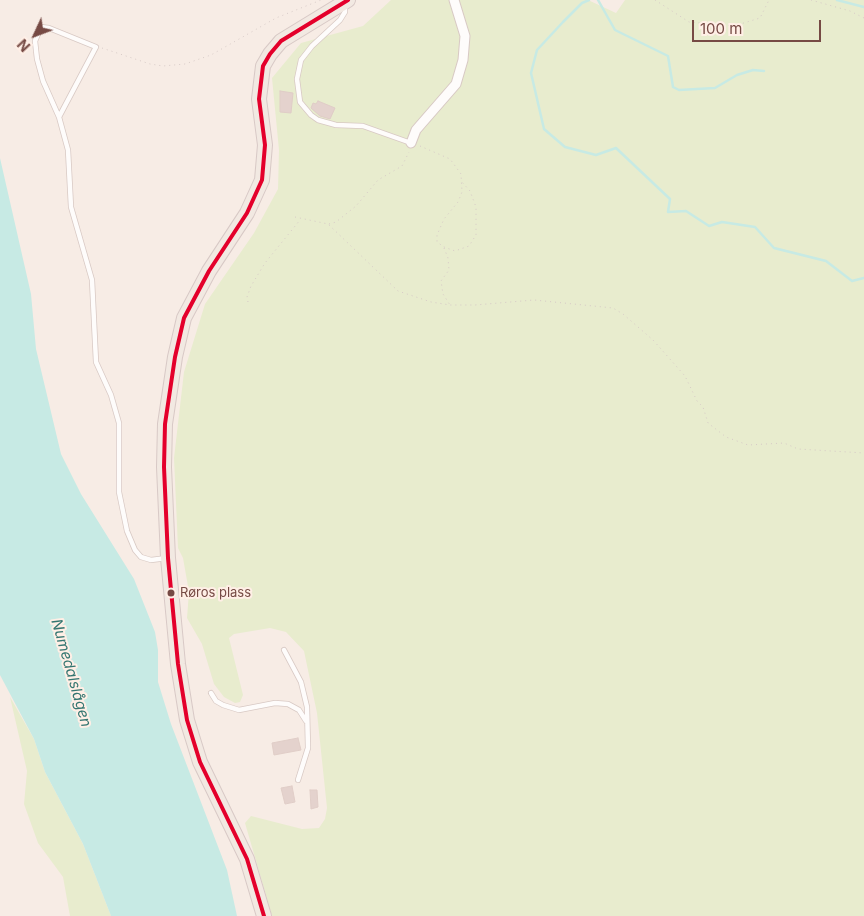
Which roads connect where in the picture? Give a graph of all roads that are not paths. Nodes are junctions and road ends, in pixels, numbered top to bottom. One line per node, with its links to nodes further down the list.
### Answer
1 (454, 0): 4 (street)
2 (346, 1): 4 (lane); 5 (main road)
3 (60, 117): 3 (lane); 5 (lane)
4 (411, 143)
5 (168, 558): 10 (main road)
6 (284, 650): 8 (lane)
7 (211, 693): 8 (lane)
8 (307, 722): 9 (lane)
9 (298, 780)
10 (264, 916)

